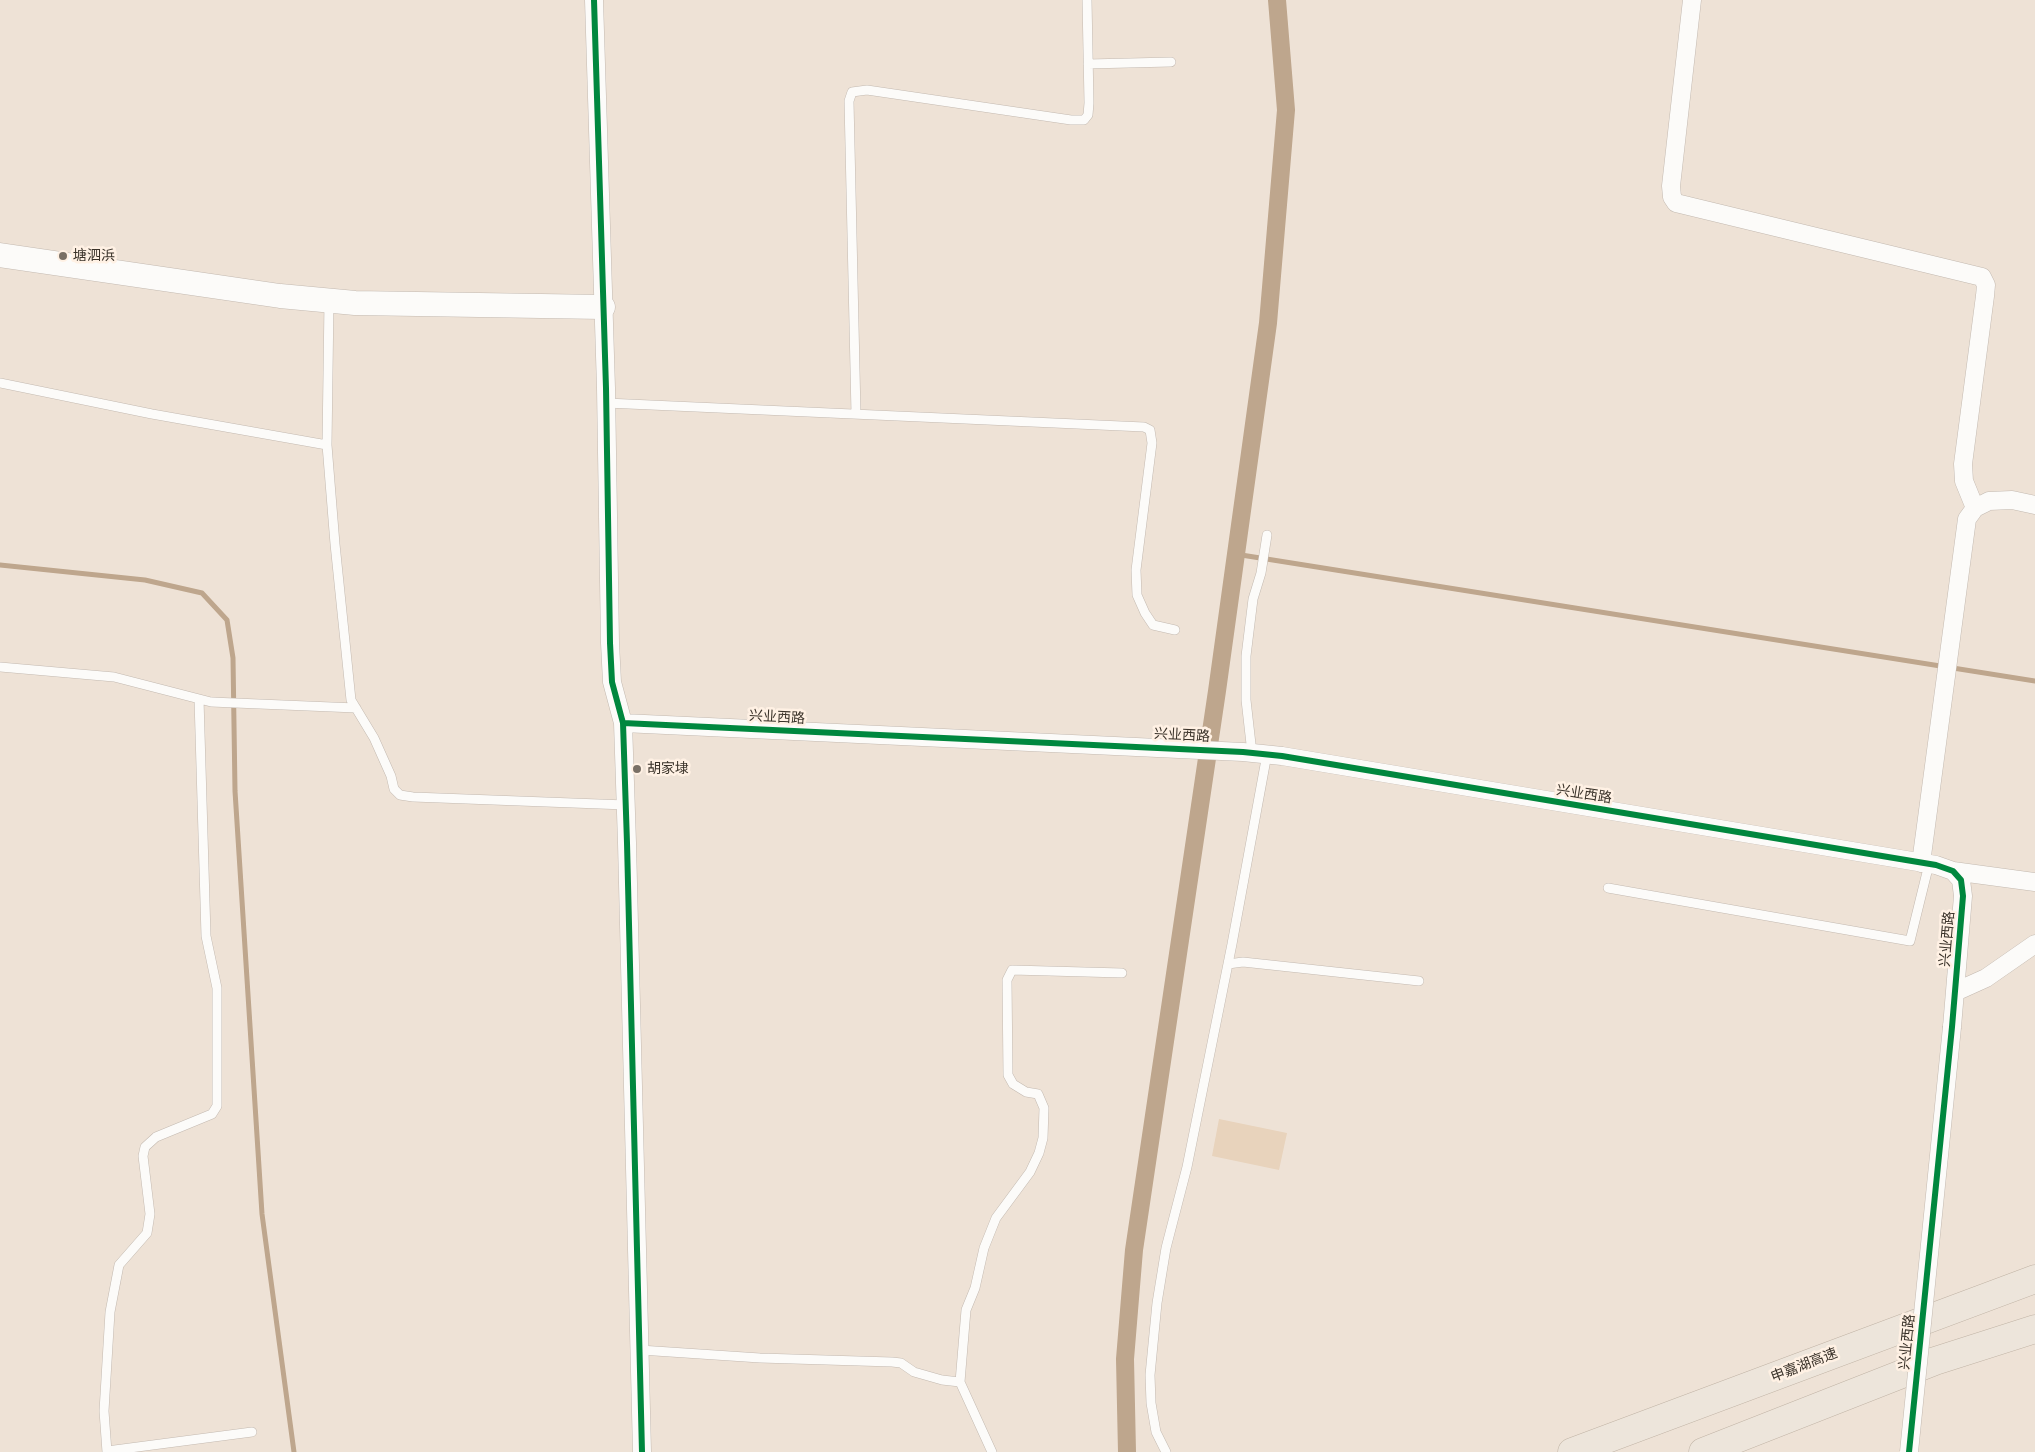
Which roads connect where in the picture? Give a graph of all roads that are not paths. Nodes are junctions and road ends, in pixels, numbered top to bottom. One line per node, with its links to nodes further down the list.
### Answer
1 (594, 0): 8 (street)
2 (1087, 0): 5 (lane)
3 (1692, 0): 14 (street)
4 (1171, 62): 5 (lane)
5 (1088, 64): 11 (lane)
6 (0, 255): 7 (street)
7 (329, 301): 8 (street); 12 (lane)
8 (603, 307): 10 (street)
9 (0, 383): 12 (lane)
10 (606, 403): 11 (lane); 20 (street)
11 (856, 414): 16 (lane)
12 (327, 445): 19 (lane)
13 (2035, 505): 14 (street)
14 (1975, 508): 23 (street)
15 (1267, 535): 21 (lane)
16 (1175, 630)
17 (0, 667): 18 (lane)
18 (198, 699): 19 (lane); 37 (lane)
19 (356, 708): 22 (lane)
20 (623, 723): 21 (street, 兴业西路); 22 (street)
21 (1254, 753): 23 (street, 兴业西路); 28 (lane)
22 (626, 804): 34 (street)
23 (1925, 864): 24 (street, 兴业西路); 26 (lane)
24 (1954, 871): 25 (street); 31 (street, 兴业西路)
25 (2035, 882)
26 (1608, 888)
27 (2035, 944): 31 (street)
28 (1228, 964): 30 (lane); 40 (lane)
29 (1122, 973): 35 (lane)
30 (1419, 981)
31 (1955, 992): 43 (street, 兴业西路, bridge)
32 (2035, 1279): 41 (highway, 申嘉湖高速)
33 (2035, 1329): 42 (highway)
34 (640, 1350): 35 (lane); 38 (street)
35 (960, 1382): 39 (lane)
36 (252, 1432): 37 (lane)
37 (107, 1452)
38 (642, 1452)
39 (992, 1452)
40 (1166, 1452)
41 (1572, 1452)
42 (1703, 1452)
43 (1909, 1452)

